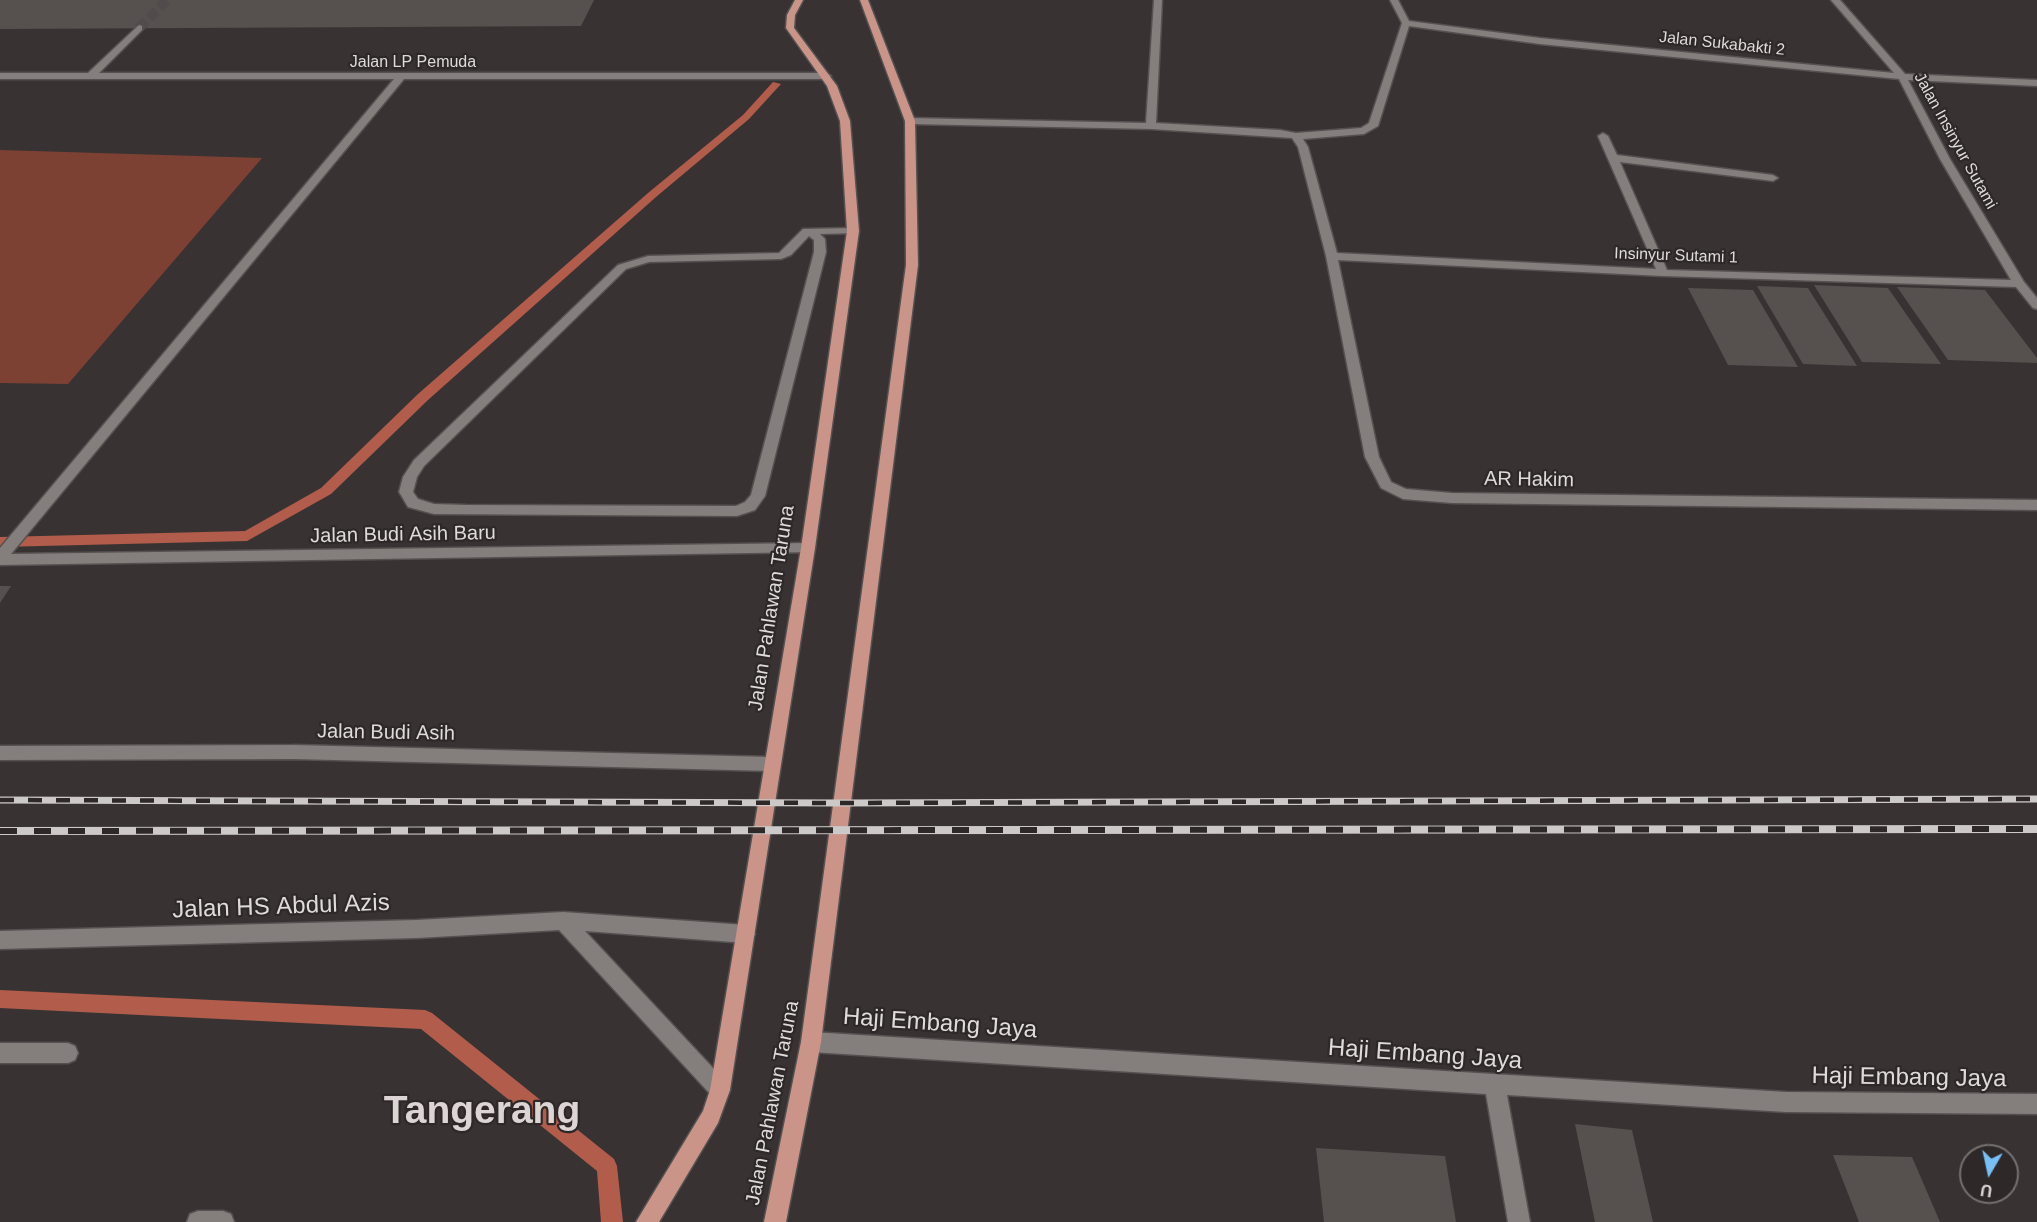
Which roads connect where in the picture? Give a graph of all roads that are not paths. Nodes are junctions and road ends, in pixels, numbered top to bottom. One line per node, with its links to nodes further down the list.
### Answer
1 (800, 0): 8 (main road, Jalan Pahlawan Taruna)
2 (864, 0): 14 (main road, Jalan Pahlawan Taruna)
3 (1158, 0): 15 (street)
4 (1394, 0): 6 (street)
5 (1836, 0): 11 (street, Jalan Insinyur Sutami)
6 (1406, 23): 11 (street, Jalan Sukabakti 2); 16 (street)
7 (139, 28): 10 (street)
8 (822, 71): 12 (street, Jalan LP Pemuda); 21 (main road, Jalan Pahlawan Taruna)
9 (0, 76): 10 (street, Jalan LP Pemuda)
10 (91, 76): 12 (street, Jalan LP Pemuda)
11 (1902, 77): 13 (street, Jalan Sukabakti 2); 24 (street, Jalan Insinyur Sutami)
12 (400, 78): 28 (street)
13 (2037, 83)
14 (910, 121): 15 (street); 34 (main road, Jalan Pahlawan Taruna)
15 (1151, 126): 16 (street)
16 (1296, 136): 22 (street, AR Hakim)
17 (1603, 136): 18 (street)
18 (1612, 158): 19 (street); 23 (street)
19 (1773, 178)
20 (810, 231): 20 (street); 21 (street)
21 (853, 231): 27 (main road, Jalan Pahlawan Taruna)
22 (1332, 256): 23 (street, Insinyur Sutami 1); 26 (street, AR Hakim)
23 (1663, 273): 24 (street, Insinyur Sutami 1)
24 (2019, 284): 25 (street, Jalan Insinyur Sutami)
25 (2037, 305)
26 (2037, 505)
27 (808, 548): 28 (street, Jalan Budi Asih Baru); 30 (main road, Jalan Pahlawan Taruna)
28 (2, 556)
29 (0, 753): 30 (street, Jalan Budi Asih)
30 (771, 764): 32 (main road, Jalan Pahlawan Taruna)
31 (563, 921): 32 (street, Jalan HS Abdul Azis); 33 (street, Jalan HS Abdul Azis); 38 (street)
32 (746, 934): 38 (main road, Jalan Pahlawan Taruna)
33 (0, 940)
34 (811, 1042): 37 (street, Haji Embang Jaya); 43 (main road, Jalan Pahlawan Taruna)
35 (0, 1053): 36 (street)
36 (68, 1053)
37 (1495, 1086): 39 (street, Haji Embang Jaya); 44 (street)
38 (720, 1090): 42 (main road, Jalan Pahlawan Taruna)
39 (2037, 1104)
40 (198, 1222): 41 (street)
41 (223, 1222)
42 (647, 1222)
43 (775, 1222)
44 (1519, 1222)

